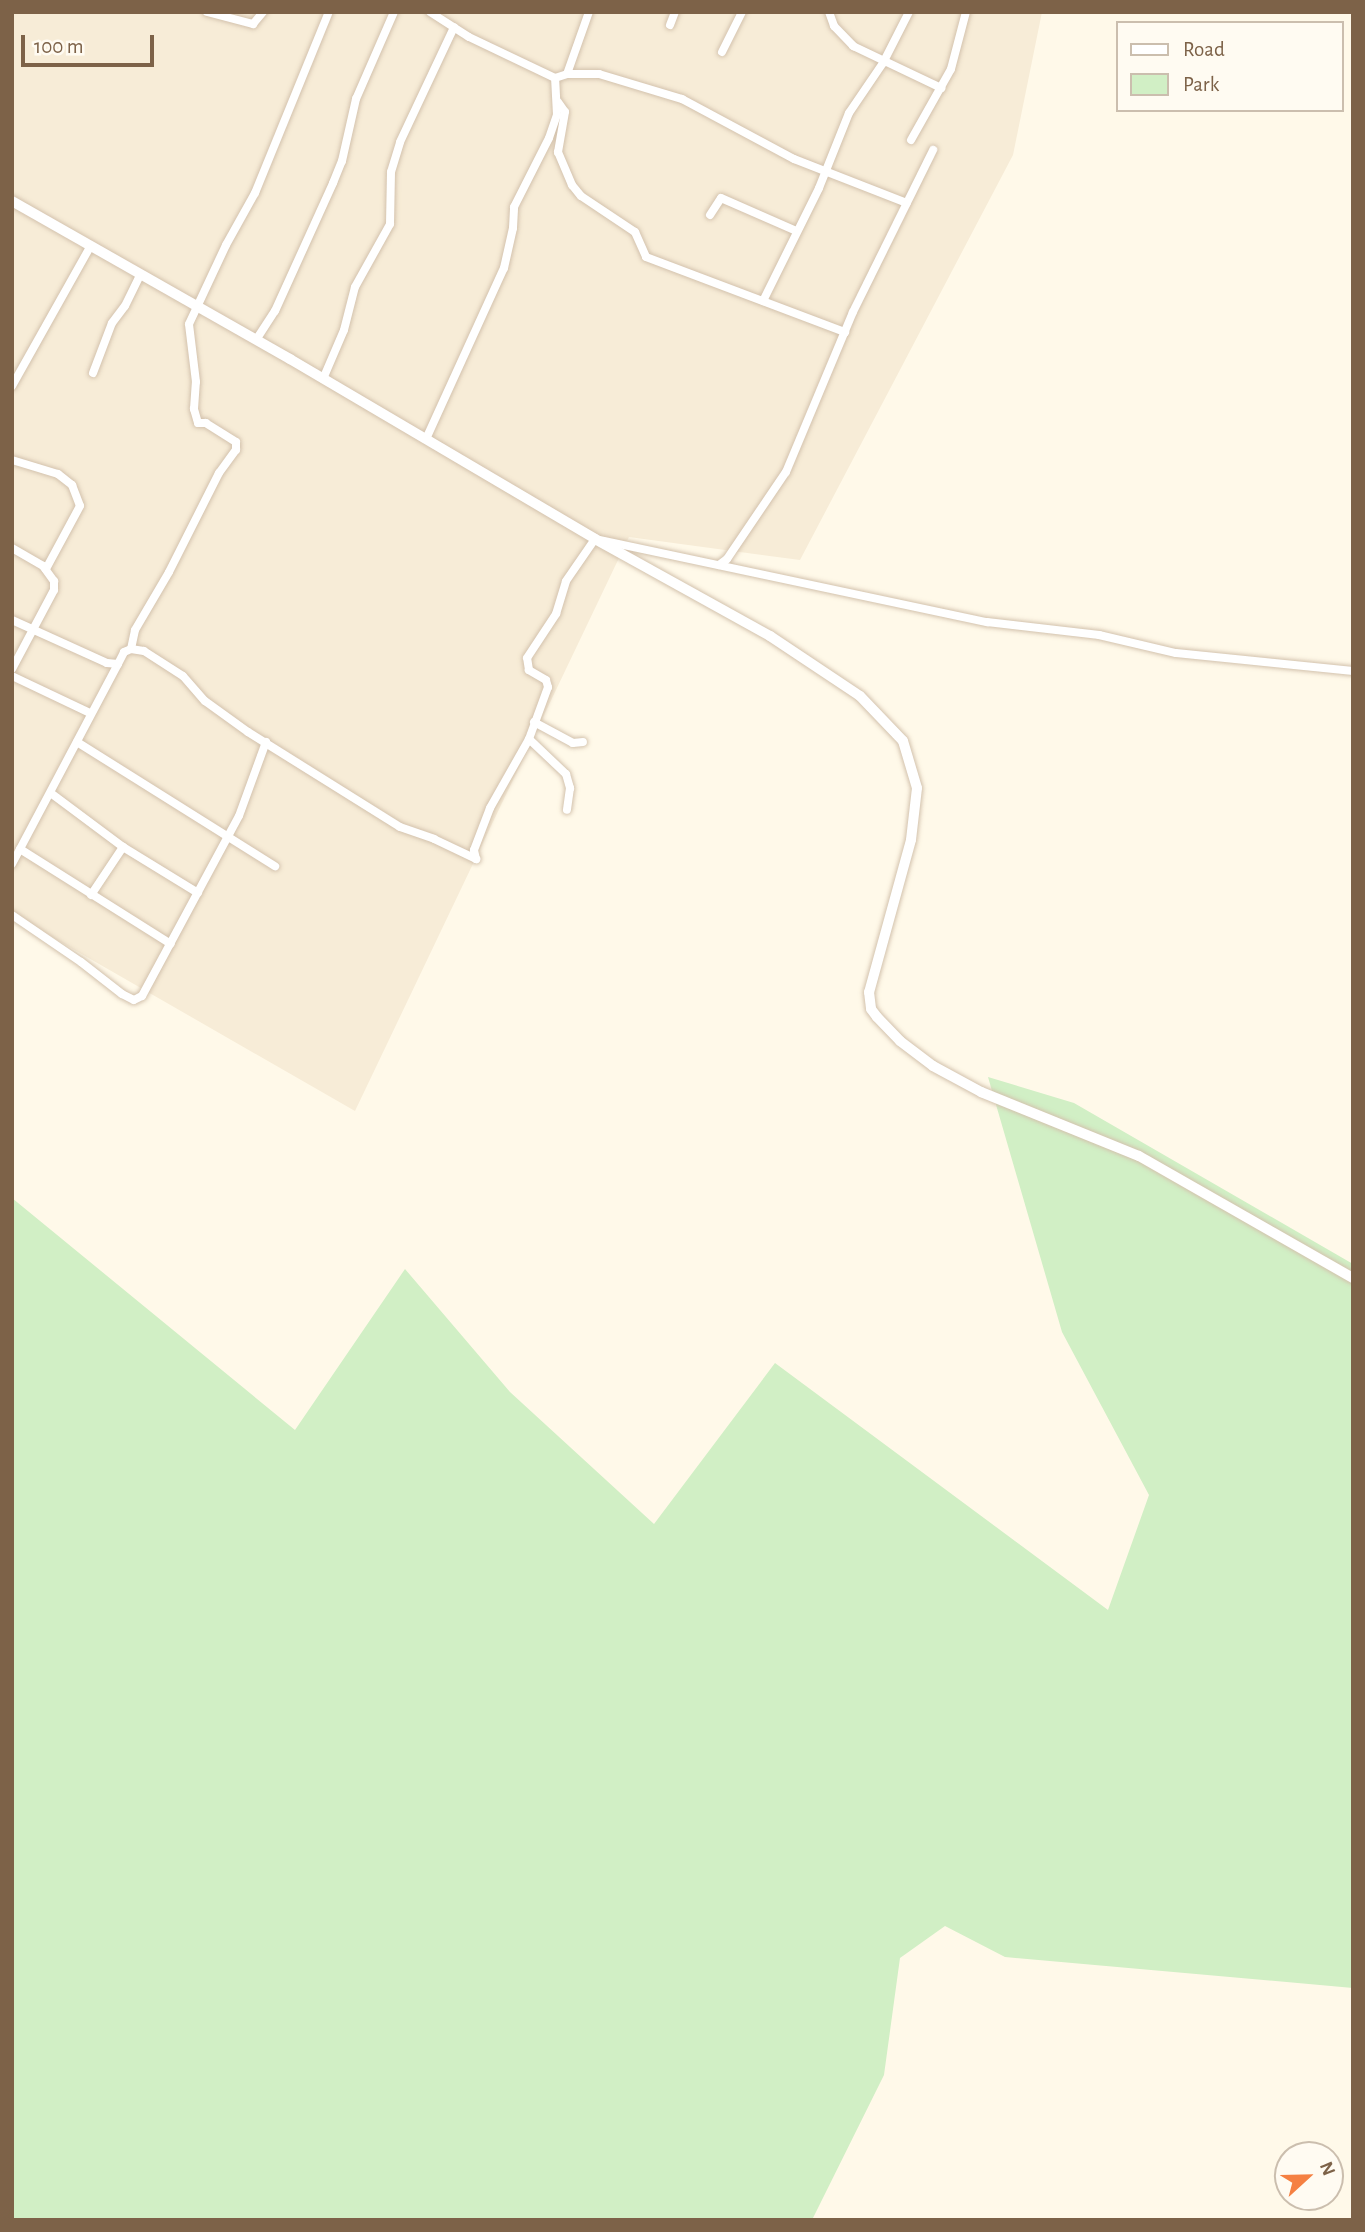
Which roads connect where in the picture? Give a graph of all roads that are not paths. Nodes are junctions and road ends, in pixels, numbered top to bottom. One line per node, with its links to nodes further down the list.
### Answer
1 (207, 12): 2 (street)
2 (262, 12)
3 (329, 12): 30 (street)
4 (394, 12): 32 (street)
5 (430, 12): 13 (street)
6 (589, 12): 16 (street)
7 (675, 12): 12 (street)
8 (742, 12): 14 (street)
9 (829, 12): 15 (street)
10 (909, 12): 15 (street)
11 (966, 12): 18 (street)
12 (670, 25)
13 (454, 27): 17 (street); 34 (street)
14 (722, 51)
15 (883, 63): 18 (street); 22 (street)
16 (567, 74): 17 (street); 22 (street)
17 (555, 78): 19 (street)
18 (941, 88): 20 (street)
19 (558, 102): 29 (street); 36 (street)
20 (911, 140)
21 (933, 150): 24 (street)
22 (826, 170): 24 (street); 26 (street)
23 (12, 201): 27 (main road)
24 (907, 202): 31 (street)
25 (710, 215): 26 (street)
26 (796, 231): 29 (street)
27 (90, 247): 28 (main road); 35 (street)
28 (140, 275): 30 (main road); 33 (street)
29 (763, 301): 31 (street)
30 (196, 306): 32 (main road); 44 (street)
31 (845, 332): 40 (street)
32 (256, 340): 34 (main road)
33 (93, 373)
34 (323, 379): 36 (main road)
35 (12, 386)
36 (426, 439): 38 (main road)
37 (12, 460): 41 (street)
38 (595, 539): 40 (street); 50 (street); 66 (main road)
39 (12, 548): 41 (street)
40 (719, 565): 47 (street)
41 (46, 569): 43 (street)
42 (12, 620): 43 (street)
43 (33, 628): 45 (street); 46 (street)
44 (131, 649): 45 (street); 53 (street)
45 (118, 664): 49 (street)
46 (12, 669)
47 (1353, 671)
48 (12, 676): 49 (street)
49 (90, 713): 52 (street)
50 (534, 722): 51 (street); 54 (street)
51 (529, 738): 53 (street); 56 (street)
52 (78, 742): 55 (street); 57 (street)
53 (266, 742): 57 (street)
54 (583, 742)
55 (52, 794): 58 (street); 59 (street)
56 (568, 810)
57 (228, 837): 61 (street); 62 (street)
58 (123, 847): 62 (street); 63 (street)
59 (20, 849): 60 (street); 63 (street)
60 (12, 864)
61 (275, 866)
62 (198, 893): 65 (street)
63 (91, 895): 65 (street)
64 (12, 915): 65 (street)
65 (171, 944)
66 (1353, 1278)

